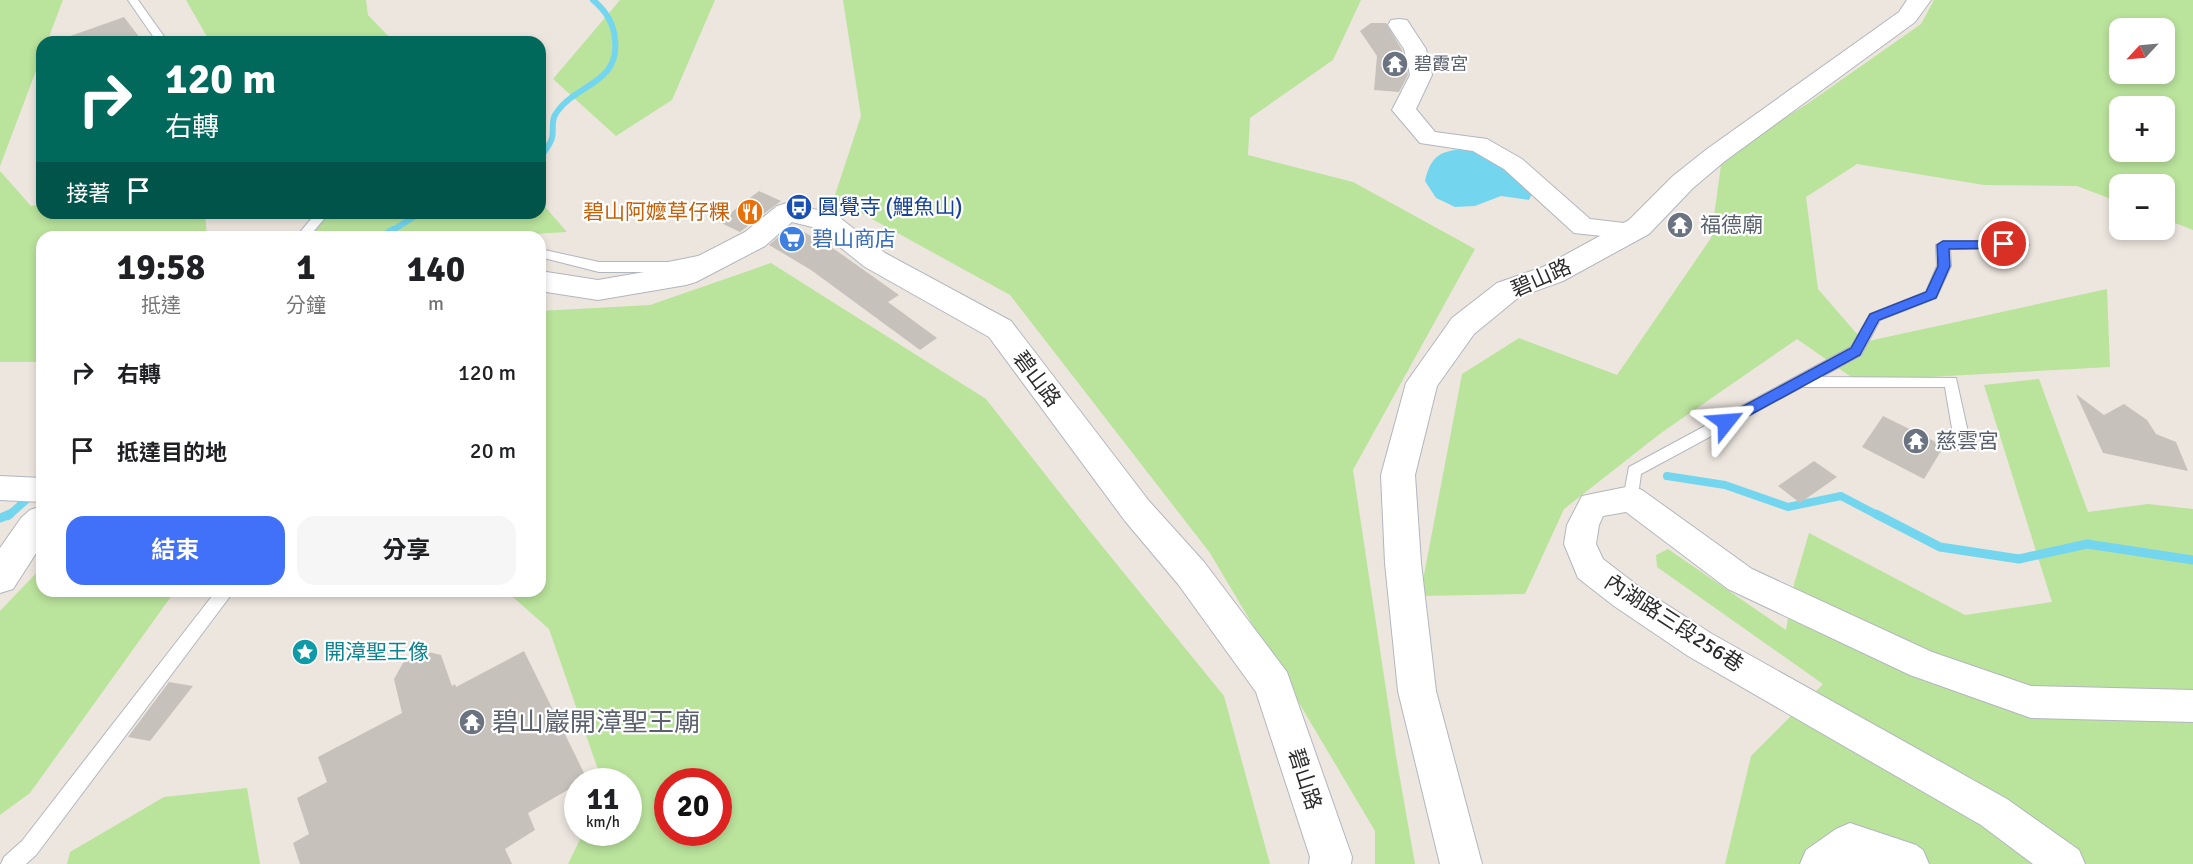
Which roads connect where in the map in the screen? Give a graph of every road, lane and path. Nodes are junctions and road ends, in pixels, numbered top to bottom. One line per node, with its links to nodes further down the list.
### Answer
1 (133, 0): 4 (lane)
2 (1919, 0): 7 (street, 碧山路)
3 (1399, 26): 7 (street)
4 (159, 36)
5 (318, 219): 6 (lane)
6 (307, 231)
7 (1628, 234): 23 (street, 碧山路)
8 (2022, 245): 12 (lane)
9 (730, 253): 10 (lane); 11 (street, 碧山路); 22 (street, 碧山路)
10 (546, 254)
11 (546, 282)
12 (1800, 382): 13 (lane); 16 (lane)
13 (1963, 446)
14 (0, 488): 15 (street)
15 (36, 490)
16 (1631, 499): 20 (street); 26 (street, 內湖路三段256巷)
17 (36, 525): 18 (street)
18 (0, 578)
19 (221, 597): 21 (lane)
20 (2193, 706)
21 (11, 864)
22 (1330, 864)
23 (1461, 864)
24 (1820, 864): 25 (street)
25 (1909, 864)
26 (2065, 864)

